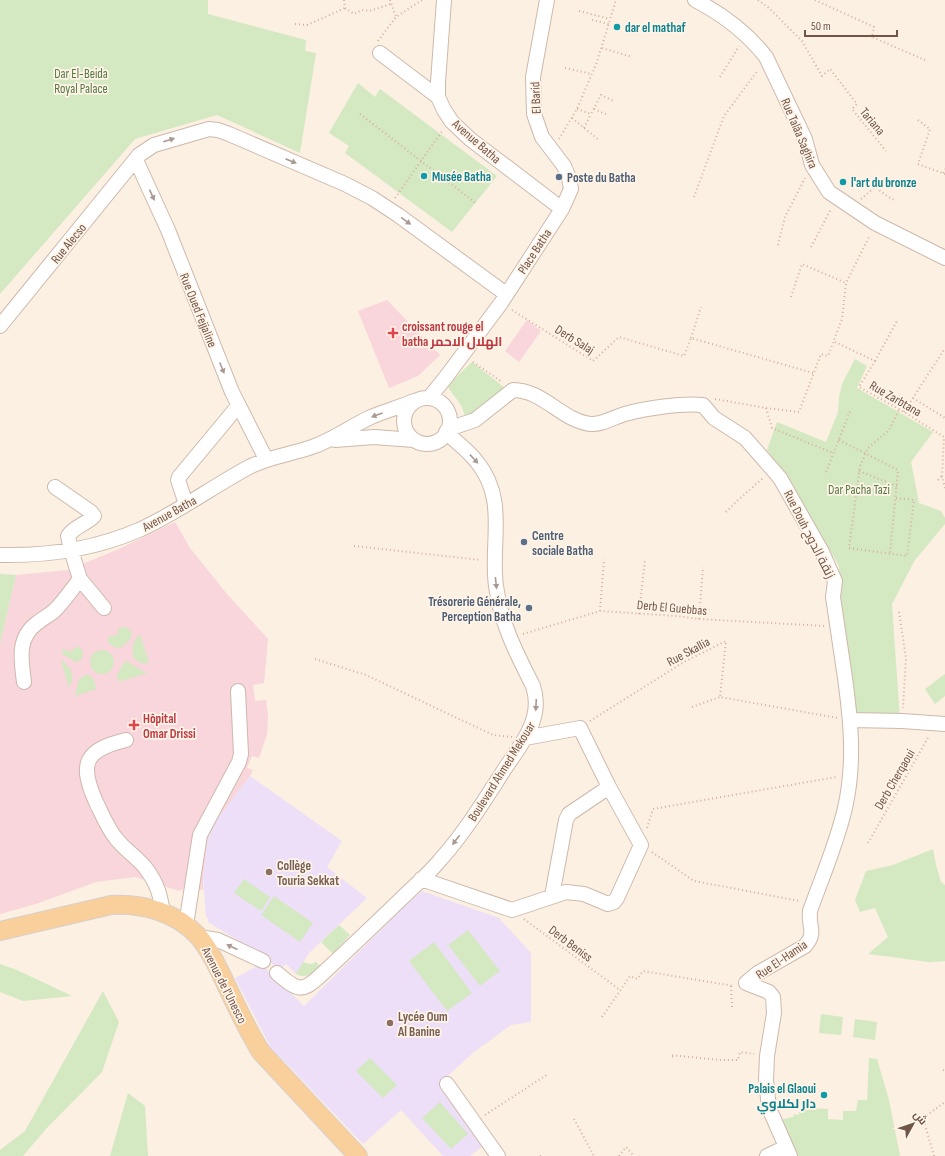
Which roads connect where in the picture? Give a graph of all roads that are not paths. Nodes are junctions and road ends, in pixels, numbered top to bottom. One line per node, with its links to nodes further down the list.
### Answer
1 (444, 0): 5 (street, Avenue Batha)
2 (546, 0): 7 (street, El Barid)
3 (695, 0): 8 (street, Rue Talâa Saghira)
4 (379, 47): 5 (street)
5 (438, 97): 7 (street, Avenue Batha)
6 (136, 160): 9 (street, Rue Alecso, one-way to 9); 10 (street, Rue Alecso); 13 (street, Rue Oued Fejjaline, one-way to 13)
7 (562, 209): 9 (street, Place Batha)
8 (945, 258)
9 (503, 298): 11 (street)
10 (0, 326)
11 (429, 398): 12 (street); 14 (street)
12 (414, 401): 15 (street, Avenue Batha, one-way to 15); 16 (street)
13 (238, 406): 17 (street, Rue Oued Fejjaline); 19 (street)
14 (447, 431): 16 (street); 26 (street, Rue Douh زنقة الدوح); 28 (street, Boulevard Ahmed Mekouar, one-way to 28)
15 (328, 440): 16 (street, Avenue Batha); 17 (street, Avenue Batha)
16 (414, 440)
17 (266, 459): 19 (street, Avenue Batha)
18 (55, 487): 20 (street)
19 (186, 504): 20 (street, Avenue Batha)
20 (71, 550): 21 (street, Avenue Batha); 22 (street)
21 (0, 555)
22 (80, 579): 23 (street); 24 (street)
23 (104, 608)
24 (24, 682)
25 (238, 691): 35 (street)
26 (851, 720): 27 (street); 39 (street, Rue El-Hamia)
27 (940, 724)
28 (525, 738): 30 (street); 31 (street, Boulevard Ahmed Mekouar, one-way to 31)
29 (126, 740): 33 (street)
30 (609, 787): 32 (street); 32 (street)
31 (421, 879): 32 (street); 37 (street, Boulevard Ahmed Mekouar)
32 (552, 896)
33 (163, 912): 34 (main road, Avenue de l'Unesco); 35 (main road, Avenue de l'Unesco)
34 (0, 931)
35 (192, 931): 36 (street, one-way to 35); 40 (main road, Avenue de l'Unesco)
36 (263, 961)
37 (277, 973)
38 (447, 1084): 41 (street)
39 (788, 1152): 42 (street)
40 (358, 1156)
41 (498, 1156)
42 (767, 1156)

